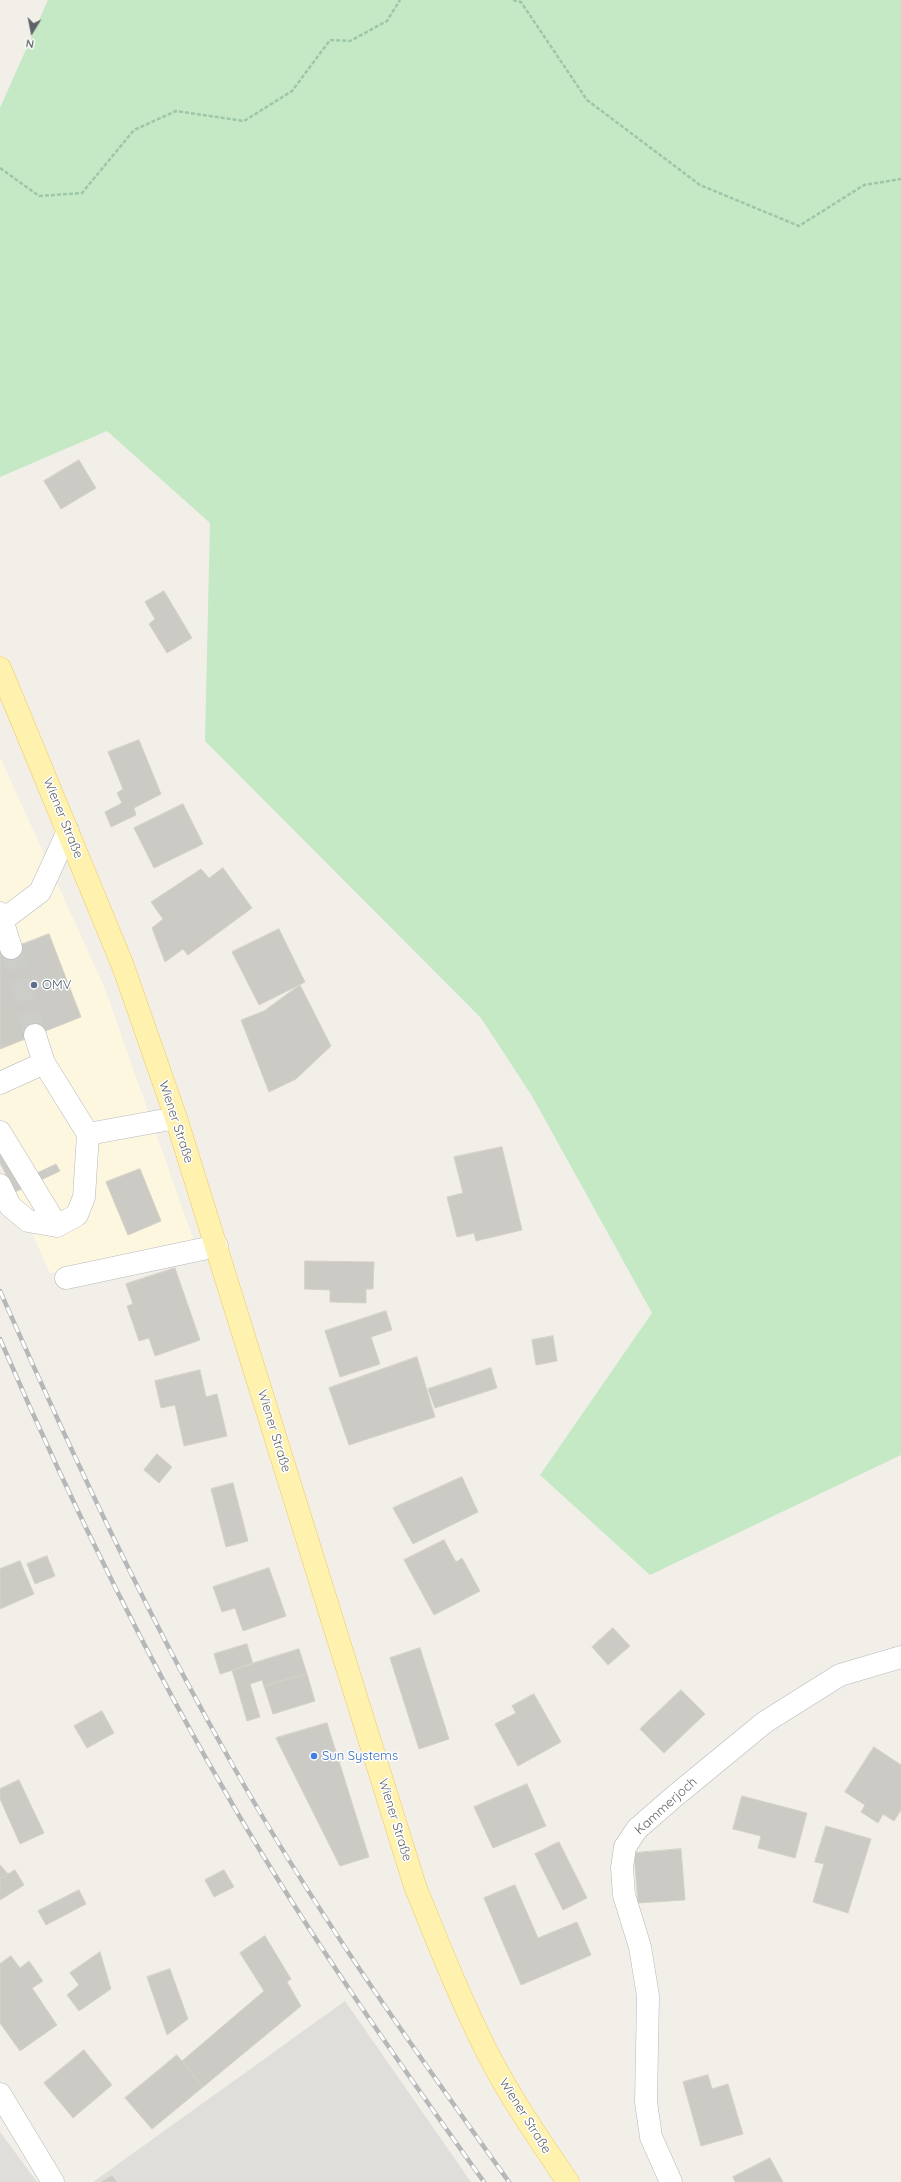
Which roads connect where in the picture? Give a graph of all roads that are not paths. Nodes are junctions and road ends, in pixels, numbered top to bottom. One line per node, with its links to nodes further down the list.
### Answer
1 (0, 668): 2 (main road, Wiener Straße)
2 (68, 831): 3 (street); 8 (main road, Wiener Straße)
3 (1, 918): 4 (street)
4 (11, 948)
5 (35, 1035): 6 (street)
6 (44, 1063): 7 (street); 10 (street)
7 (0, 1083)
8 (176, 1118): 10 (street); 13 (main road, Wiener Straße)
9 (0, 1132): 12 (street)
10 (88, 1134): 12 (street)
11 (0, 1185): 12 (street)
12 (56, 1226)
13 (217, 1246): 14 (street); 18 (main road, Wiener Straße)
14 (66, 1278)
15 (901, 1657): 19 (street, Kammerjoch)
16 (0, 2094): 17 (street)
17 (53, 2182)
18 (568, 2182)
19 (672, 2182)

